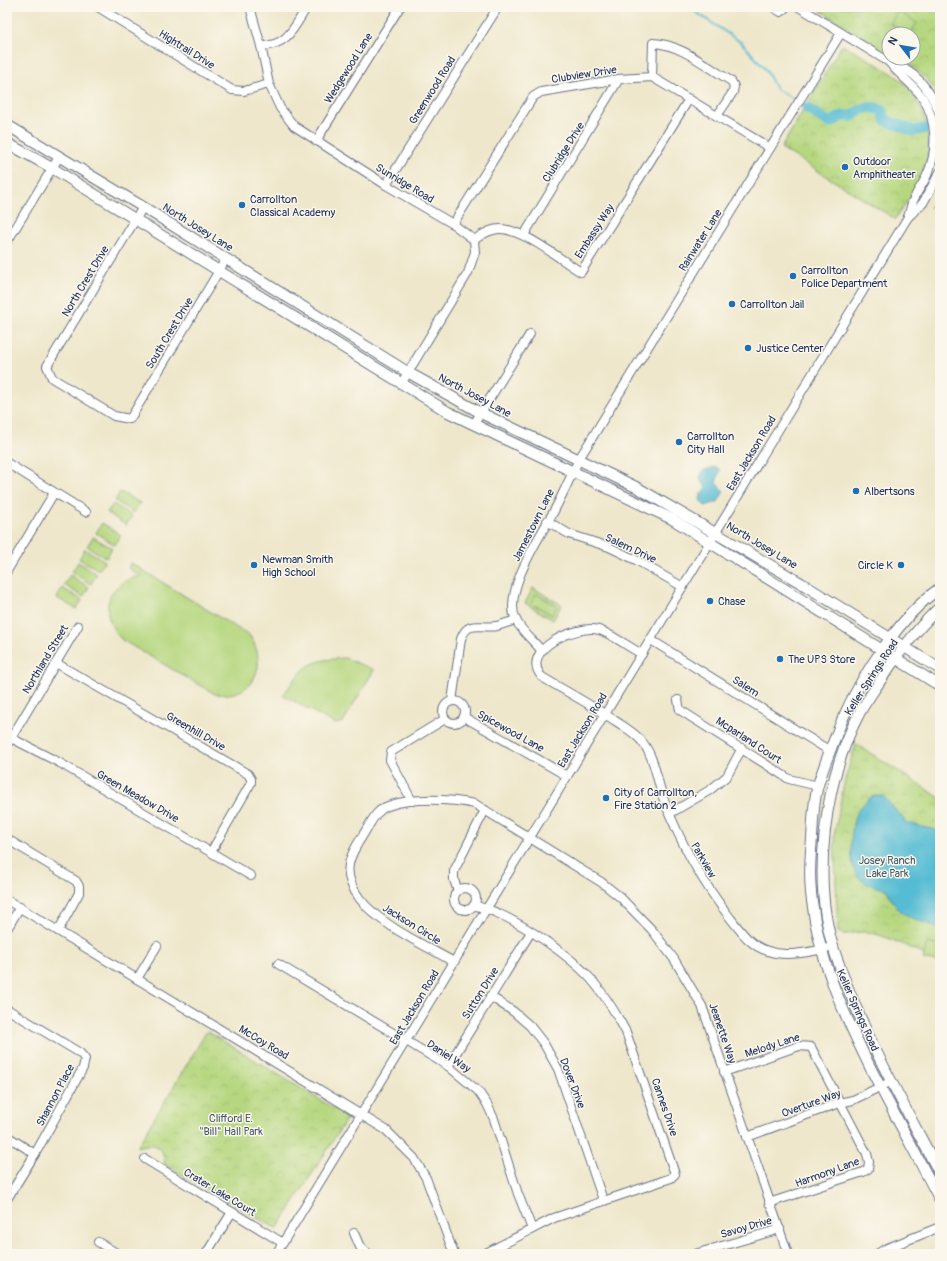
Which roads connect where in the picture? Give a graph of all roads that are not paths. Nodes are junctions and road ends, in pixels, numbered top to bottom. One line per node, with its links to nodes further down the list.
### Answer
1 (98, 7): 16 (street, Hightrail Drive)
2 (250, 7): 10 (street, Sunridge Road)
3 (307, 7): 10 (street)
4 (400, 7): 21 (street, Wedgewood Lane)
5 (498, 7): 27 (street, Greenwood Road)
6 (773, 7): 7 (street)
7 (786, 7)
8 (799, 7): 9 (street, East Jackson Road)
9 (841, 33): 11 (street, East Jackson Road); 23 (street, Rainwater Lane)
10 (262, 46): 16 (street, Sunridge Road)
11 (881, 57)
12 (892, 66): 29 (street, East Jackson Road)
13 (903, 66): 18 (street, East Jackson Road)
14 (652, 77): 15 (street, Clubview Drive); 17 (street); 19 (street)
15 (620, 79): 31 (street, Clubview Drive); 32 (street, Clubridge Drive)
16 (269, 84): 21 (street, Sunridge Road)
17 (689, 99): 19 (street); 32 (street, Embassy Way)
18 (940, 115)
19 (718, 116): 23 (street)
20 (7, 125): 24 (main road, North Josey Lane)
21 (316, 141): 27 (street, Sunridge Road)
22 (7, 143): 25 (main road)
23 (770, 148): 43 (street, Rainwater Lane)
24 (59, 157): 25 (street); 28 (main road, North Josey Lane)
25 (52, 168): 30 (main road); 34 (street)
26 (940, 172): 29 (street, East Jackson Road)
27 (386, 185): 31 (street, Sunridge Road)
28 (143, 207): 30 (street, North Crest Drive); 35 (main road, North Josey Lane)
29 (908, 217): 49 (street, East Jackson Road)
30 (135, 220): 36 (main road); 41 (street, North Crest Drive)
31 (453, 224): 33 (street, Sunridge Road)
32 (524, 235): 33 (street, Embassy Way)
33 (474, 240): 38 (street)
34 (7, 242)
35 (226, 259): 36 (street, South Crest Drive); 38 (main road, North Josey Lane)
36 (219, 272): 39 (main road); 41 (street, South Crest Drive)
37 (530, 334): 40 (street)
38 (409, 373): 39 (street); 40 (main road, North Josey Lane)
39 (402, 384): 42 (main road)
40 (481, 413): 42 (street); 43 (main road, North Josey Lane)
41 (130, 419)
42 (474, 424): 45 (main road)
43 (579, 459): 45 (street, Jamestown Lane); 49 (main road, North Josey Lane)
44 (7, 463): 46 (street)
45 (572, 471): 48 (street, Jamestown Lane); 50 (main road)
46 (54, 493): 47 (street); 51 (street)
47 (86, 512)
48 (547, 521): 54 (street, Salem Drive); 59 (street, Jamestown Lane)
49 (716, 532): 50 (street, East Jackson Road); 53 (main road, North Josey Lane)
50 (710, 542): 52 (main road); 54 (street, East Jackson Road)
51 (7, 571)
52 (764, 575): 53 (main road); 56 (main road)
53 (801, 583): 57 (main road, North Josey Lane)
54 (682, 587): 62 (street, East Jackson Road)
55 (940, 588): 61 (main road, Keller Springs Road)
56 (795, 595): 57 (main road); 65 (main road)
57 (837, 605): 61 (main road, North Josey Lane)
58 (940, 607): 63 (main road, Keller Springs Road)
59 (516, 620): 64 (street); 72 (street)
60 (78, 626): 68 (street, Northland Street)
61 (891, 638): 63 (main road, North Josey Lane); 65 (main road, Keller Springs Road)
62 (651, 640): 66 (street, East Jackson Road); 78 (street, Salem)
63 (904, 646): 67 (main road, Keller Springs Road); 69 (main road, North Josey Lane)
64 (541, 650): 66 (street); 73 (street, Parkview)
65 (882, 650): 67 (main road); 78 (main road, Keller Springs Road)
66 (642, 654): 73 (street, East Jackson Road)
67 (895, 659): 70 (main road); 79 (main road, Keller Springs Road)
68 (56, 663): 76 (street, Northland Street); 87 (street, Greenhill Drive)
69 (940, 669)
70 (940, 686)
71 (678, 700): 77 (street, Mcparland Court)
72 (452, 701): 74 (street, Spicewood Lane); 75 (street)
73 (605, 714): 80 (street, East Jackson Road); 84 (street, Parkview)
74 (464, 717): 75 (street, Spicewood Lane); 80 (street, Spicewood Lane)
75 (446, 719): 82 (street)
76 (9, 742): 87 (street, Green Meadow Drive)
77 (742, 748): 81 (street, Mcparland Court); 84 (street)
78 (830, 751): 79 (main road); 81 (main road, Keller Springs Road)
79 (842, 756): 98 (main road, Keller Springs Road)
80 (568, 776): 85 (street, East Jackson Road)
81 (818, 786): 99 (main road, Keller Springs Road)
82 (412, 801): 83 (street, Jackson Circle); 100 (street, Jackson Circle)
83 (485, 810): 85 (street, Jackson Circle); 89 (street)
84 (669, 814): 99 (street, Parkview)
85 (530, 837): 93 (street, East Jackson Road); 107 (street, Jeanette Way)
86 (7, 839): 95 (street)
87 (211, 852): 88 (street, Green Meadow Drive)
88 (251, 876)
89 (458, 891): 91 (street); 91 (street)
90 (7, 900): 92 (street, McCoy Road)
91 (474, 905): 93 (street, Cannes Drive)
92 (20, 907): 94 (street); 95 (street, McCoy Road)
93 (486, 910): 96 (street, Cannes Drive); 100 (street, East Jackson Road)
94 (7, 929)
95 (58, 930): 102 (street, McCoy Road)
96 (531, 932): 103 (street, Sutton Drive); 118 (street, Cannes Drive)
97 (157, 946): 102 (street)
98 (834, 947): 99 (street, Parkview); 108 (main road, Keller Springs Road)
99 (821, 949): 109 (main road, Keller Springs Road)
100 (454, 962): 105 (street, East Jackson Road)
101 (278, 964): 105 (street, Daniel Way)
102 (137, 979): 111 (street, McCoy Road)
103 (490, 996): 106 (street, Sutton Drive); 118 (street, Dover Drive)
104 (7, 1008): 114 (street, Shannon Place)
105 (406, 1042): 106 (street, Daniel Way); 111 (street, East Jackson Road)
106 (448, 1066): 123 (street, Daniel Way)
107 (724, 1072): 110 (street, Melody Lane); 113 (street, Jeanette Way)
108 (892, 1080): 109 (street); 116 (main road, Keller Springs Road)
109 (880, 1087): 110 (street, Overture Way); 119 (main road, Keller Springs Road)
110 (840, 1103): 113 (street, Overture Way); 120 (street, Harmony Lane)
111 (361, 1114): 127 (street, East Jackson Road); 132 (street, McCoy Road)
112 (7, 1136): 114 (street)
113 (747, 1137): 120 (street, Jeanette Way)
114 (35, 1154): 117 (street, Shannon Place)
115 (145, 1159): 121 (street, Crater Lake Court)
116 (940, 1174)
117 (7, 1199)
118 (603, 1200): 123 (street, Cannes Drive)
119 (940, 1200)
120 (769, 1203): 124 (street, Jeanette Way)
121 (232, 1212): 127 (street, Crater Lake Court); 129 (street)
122 (940, 1227): 136 (street)
123 (532, 1229): 133 (street, Cannes Drive)
124 (780, 1229): 134 (street, Savoy Drive); 135 (street, Jeanette Way)
125 (354, 1233): 131 (street)
126 (98, 1242): 128 (street)
127 (283, 1243): 130 (street, East Jackson Road)
128 (118, 1254)
129 (206, 1254)
130 (276, 1254)
131 (369, 1254)
132 (454, 1254)
133 (484, 1254)
134 (697, 1254)
135 (788, 1254)
136 (877, 1254)

